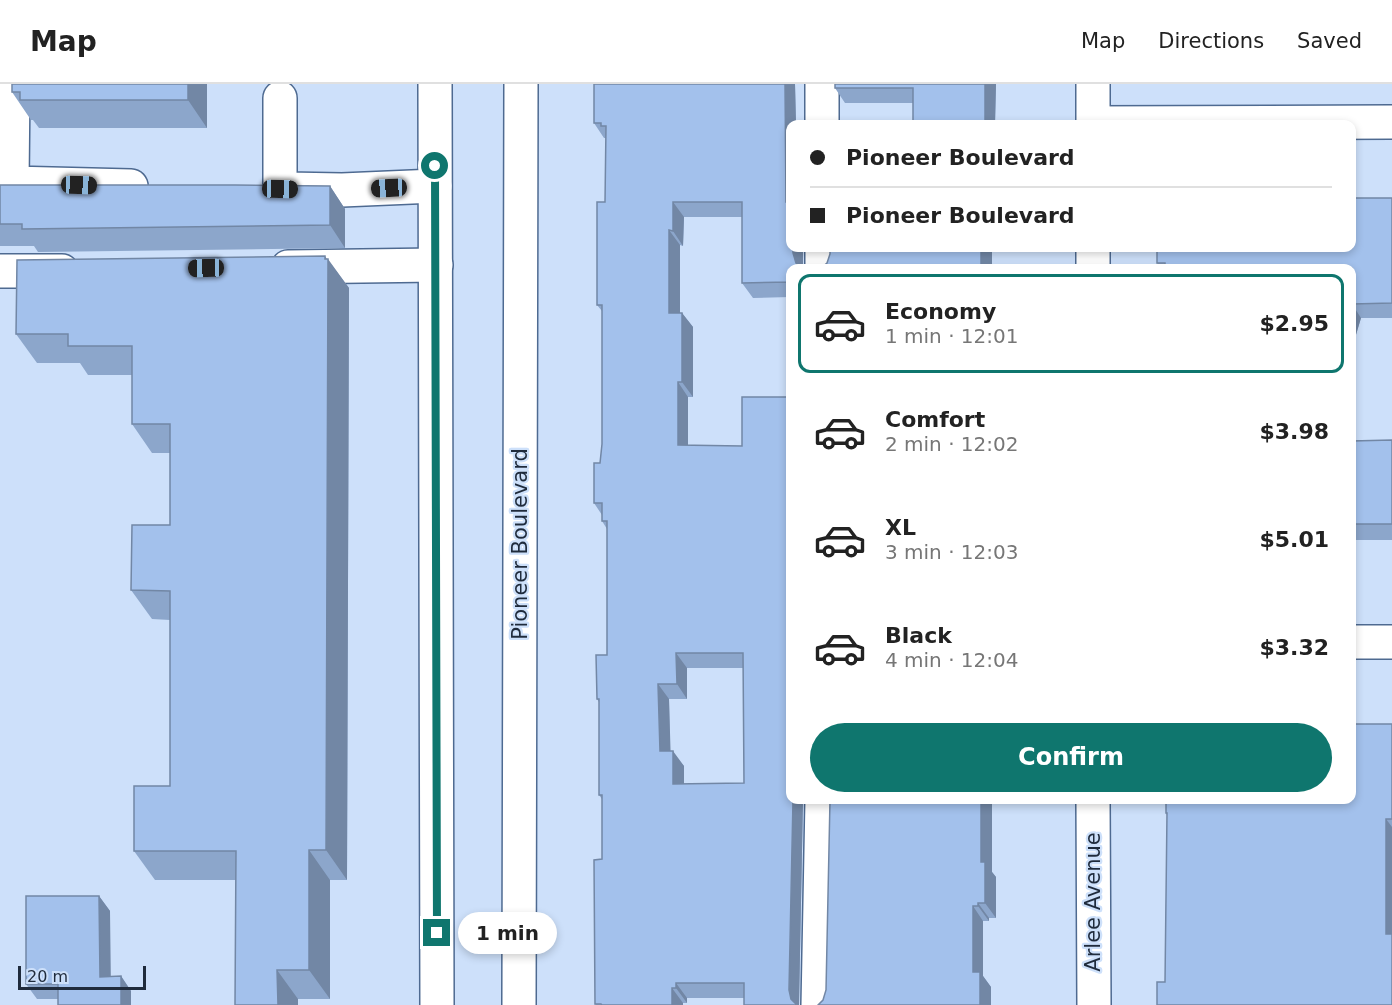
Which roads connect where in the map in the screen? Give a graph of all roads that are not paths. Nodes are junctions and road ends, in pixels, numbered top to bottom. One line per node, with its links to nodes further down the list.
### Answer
1 (12, 84): 11 (main road)
2 (435, 84): 12 (main road)
3 (521, 84): 24 (main road, Pioneer Boulevard)
4 (822, 84): 7 (main road)
5 (1093, 84): 8 (main road)
6 (280, 98): 14 (main road)
7 (822, 120)
8 (1093, 120)
9 (1356, 122): 10 (main road)
10 (1392, 122)
11 (164, 186)
12 (435, 186): 14 (main road); 15 (main road)
13 (245, 188): 14 (main road)
14 (280, 189)
15 (436, 265): 16 (main road); 23 (main road)
16 (259, 268)
17 (94, 270): 18 (main road)
18 (0, 271)
19 (1356, 642): 20 (main road)
20 (1392, 642)
21 (822, 804): 25 (main road)
22 (1093, 804): 26 (main road, Arlee Avenue)
23 (437, 1005)
24 (519, 1005)
25 (818, 1005)
26 (1094, 1005)

